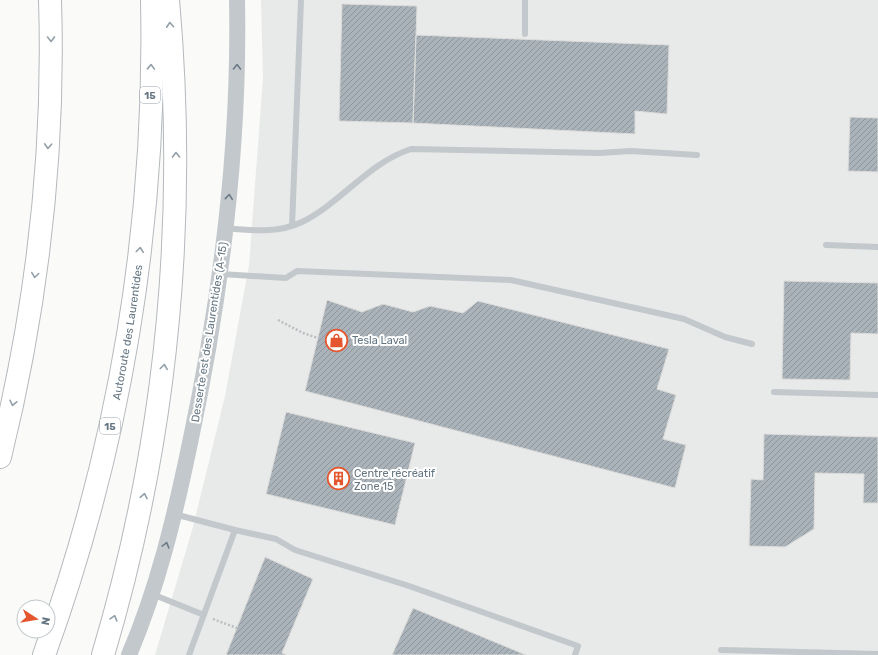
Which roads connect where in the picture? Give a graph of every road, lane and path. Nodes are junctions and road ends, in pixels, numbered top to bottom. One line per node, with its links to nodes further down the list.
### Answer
1 (50, 0): 20 (highway, one-way to 20)
2 (152, 0): 19 (highway, Autoroute des Laurentides / 15, one-way to 2)
3 (168, 0): 31 (highway, one-way to 3)
4 (236, 0): 10 (street, Desserte est des Laurentides (A-15), one-way to 4)
5 (301, 0): 9 (lane)
6 (525, 0): 7 (lane)
7 (525, 34)
8 (697, 155): 9 (lane)
9 (292, 226): 10 (lane)
10 (226, 228): 13 (street, Desserte est des Laurentides (A-15))
11 (826, 245): 12 (lane)
12 (878, 247)
13 (220, 274): 16 (lane); 21 (street, Desserte est des Laurentides (A-15))
14 (278, 320): 15 (path)
15 (318, 338)
16 (752, 344)
17 (774, 392): 18 (lane)
18 (878, 395)
19 (108, 437): 29 (highway, Autoroute des Laurentides / 15); 30 (highway)
20 (0, 457)
21 (174, 514): 22 (lane); 23 (street, Desserte est des Laurentides (A-15), one-way to 21)
22 (235, 530): 24 (lane); 34 (lane)
23 (152, 594): 24 (lane); 32 (street, Desserte est des Laurentides (A-15))
24 (204, 615): 33 (lane)
25 (215, 619): 26 (path)
26 (237, 628)
27 (721, 650): 28 (lane)
28 (878, 654)
29 (44, 655)
30 (58, 655)
31 (102, 655)
32 (129, 655)
33 (189, 655)
34 (575, 655)

